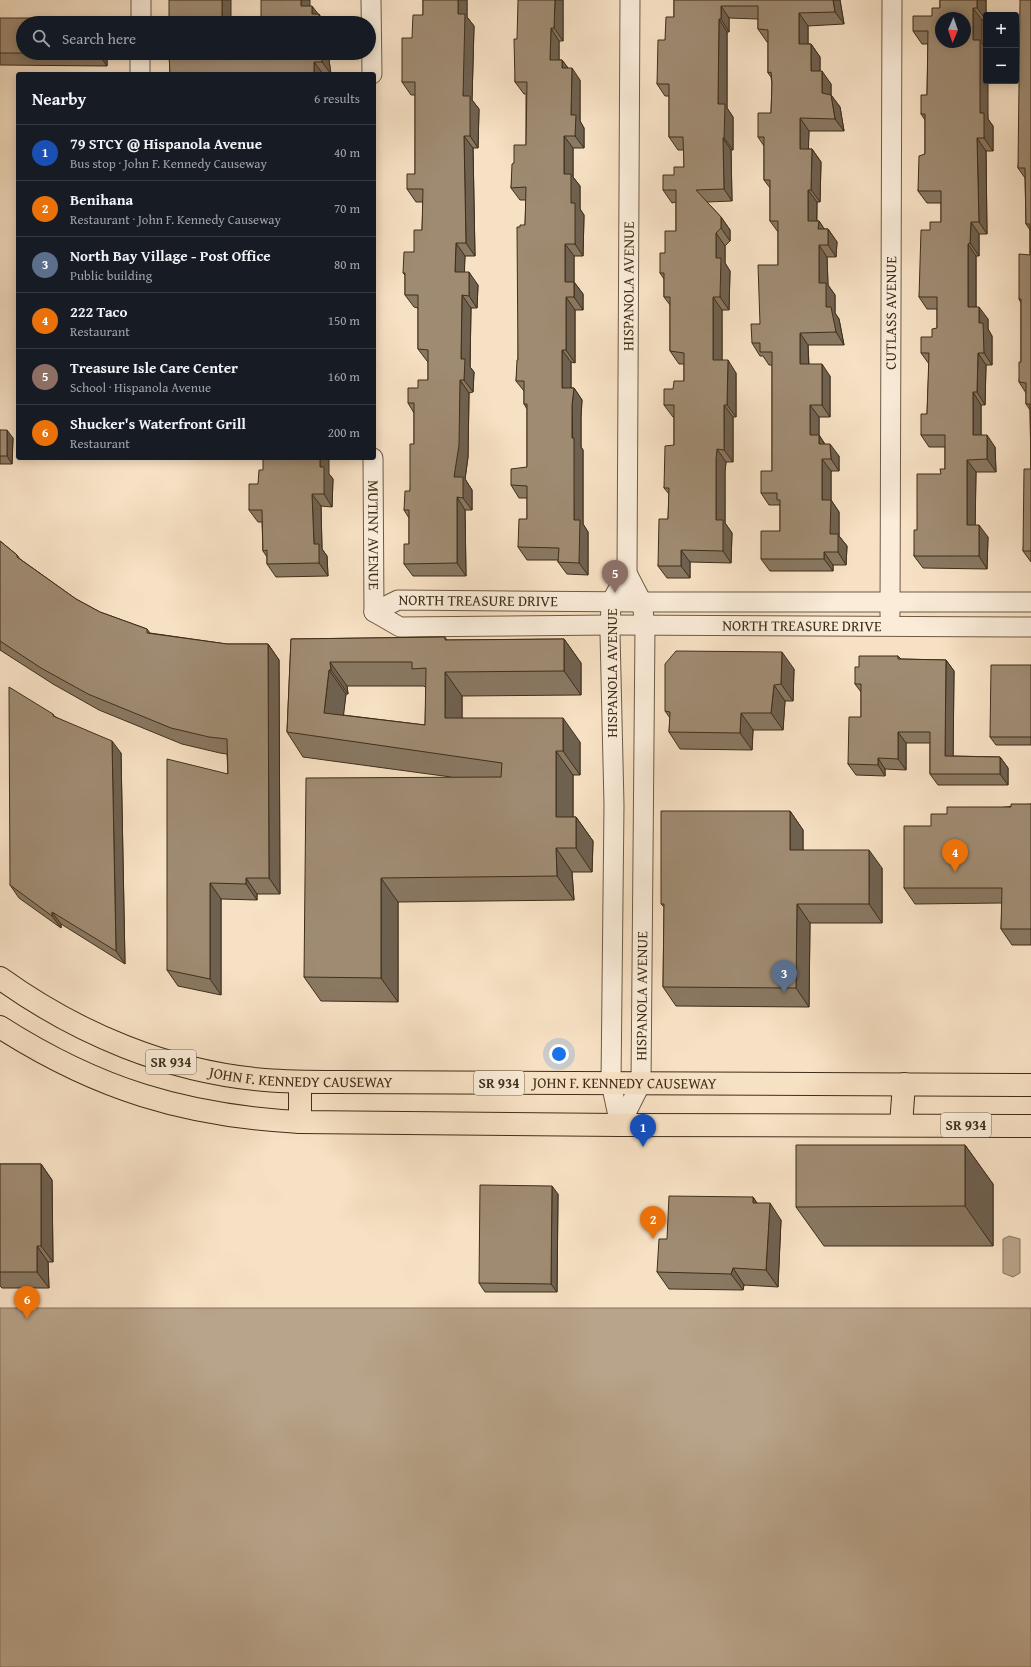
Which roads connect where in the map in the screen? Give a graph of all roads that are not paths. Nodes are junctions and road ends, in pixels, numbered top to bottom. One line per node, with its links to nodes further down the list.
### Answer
1 (141, 0): 5 (street)
2 (371, 0): 6 (street)
3 (630, 0): 12 (street, HISPANOLA AVENUE)
4 (892, 0): 15 (street, CUTLASS AVENUE)
5 (141, 16)
6 (371, 16)
7 (140, 60): 9 (street)
8 (372, 60): 10 (street)
9 (140, 72)
10 (372, 72)
11 (373, 460): 17 (street, MUTINY AVENUE)
12 (627, 573): 13 (street, HISPANOLA AVENUE); 14 (street, HISPANOLA AVENUE)
13 (612, 602): 14 (street, NORTH TREASURE DRIVE); 17 (street, NORTH TREASURE DRIVE); 18 (street, HISPANOLA AVENUE)
14 (642, 602): 15 (street, NORTH TREASURE DRIVE); 20 (street, HISPANOLA AVENUE)
15 (890, 602): 16 (street, NORTH TREASURE DRIVE); 19 (street, CUTLASS AVENUE)
16 (1031, 602)
17 (374, 612): 18 (street, NORTH TREASURE DRIVE)
18 (611, 625): 20 (street, NORTH TREASURE DRIVE); 22 (street, HISPANOLA AVENUE)
19 (890, 626): 20 (street, NORTH TREASURE DRIVE); 21 (street, NORTH TREASURE DRIVE)
20 (645, 627): 23 (street, HISPANOLA AVENUE)
21 (1031, 627)
22 (613, 916): 23 (street); 27 (street, HISPANOLA AVENUE)
23 (643, 916): 28 (street, HISPANOLA AVENUE)
24 (0, 978): 26 (main road, JOHN F. KENNEDY CAUSEWAY / SR 934)
25 (0, 1027): 31 (main road, SR 934)
26 (300, 1082): 27 (main road, JOHN F. KENNEDY CAUSEWAY / SR 934); 31 (main road)
27 (610, 1083): 28 (main road, JOHN F. KENNEDY CAUSEWAY / SR 934); 32 (street, HISPANOLA AVENUE)
28 (641, 1083): 29 (main road, JOHN F. KENNEDY CAUSEWAY / SR 934); 32 (street, HISPANOLA AVENUE)
29 (904, 1084): 30 (main road, JOHN F. KENNEDY CAUSEWAY / SR 934); 33 (main road)
30 (1031, 1085)
31 (300, 1122): 32 (main road, SR 934)
32 (620, 1125): 33 (main road, SR 934)
33 (901, 1125): 34 (main road, SR 934)
34 (1031, 1126)

